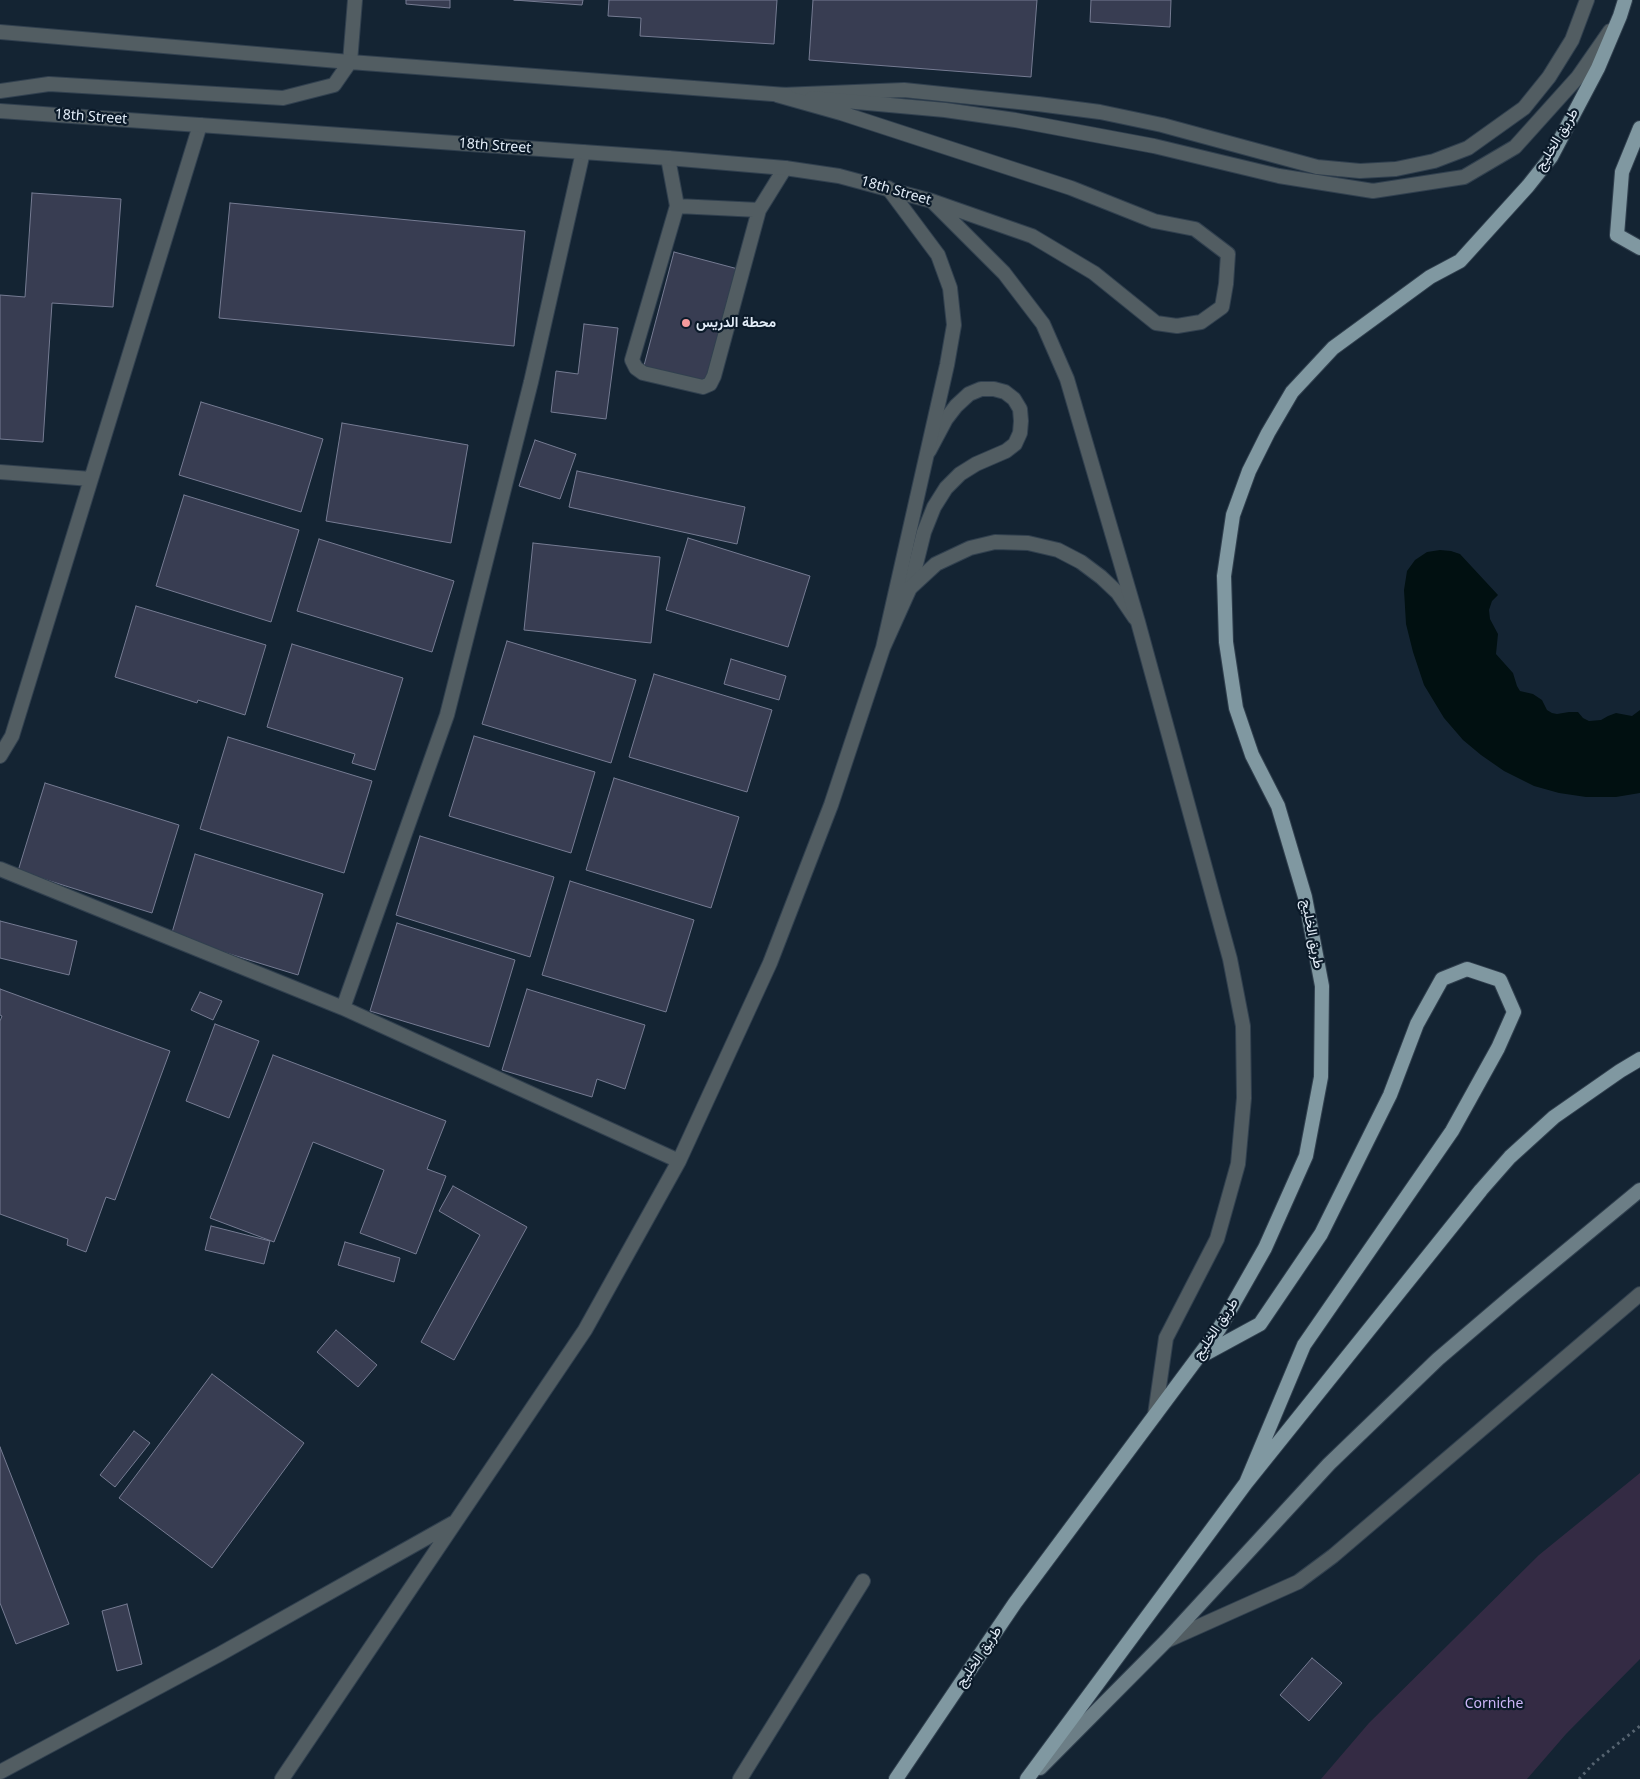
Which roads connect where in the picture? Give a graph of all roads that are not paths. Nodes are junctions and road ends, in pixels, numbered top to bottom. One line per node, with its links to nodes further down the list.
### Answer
1 (354, 0): 6 (street)
2 (1587, 0): 8 (street)
3 (1625, 0): 4 (main road, طريق الخليج)
4 (1620, 16): 8 (street); 33 (main road, طريق الخليج)
5 (0, 32): 6 (street)
6 (350, 62): 7 (street); 8 (street)
7 (0, 91)
8 (777, 95): 16 (street, 18th Street)
9 (0, 111): 10 (street, 18th Street)
10 (200, 125): 12 (street, 18th Street); 22 (street)
11 (1640, 128): 19 (main road)
12 (583, 152): 13 (street, 18th Street); 28 (street)
13 (668, 158): 14 (street, 18th Street); 17 (street)
14 (785, 168): 15 (street, 18th Street); 18 (street)
15 (888, 188): 16 (street, 18th Street); 20 (street)
16 (932, 201): 24 (street)
17 (677, 206): 18 (street); 18 (street)
18 (759, 210)
19 (1640, 248)
20 (925, 459): 23 (street); 25 (street)
21 (0, 472): 22 (street)
22 (91, 479): 26 (street)
23 (910, 588): 24 (street); 25 (street)
24 (1138, 622): 34 (street)
25 (883, 648): 30 (street)
26 (0, 756)
27 (0, 869): 28 (street)
28 (343, 1008): 30 (street)
29 (1640, 1059): 35 (main road)
30 (679, 1161): 36 (street)
31 (1640, 1190): 38 (main road)
32 (1640, 1294): 38 (street)
33 (1198, 1357): 34 (main road, طريق الخليج); 35 (main road)
34 (1155, 1415): 42 (main road, طريق الخليج)
35 (1246, 1483): 43 (main road)
36 (456, 1522): 39 (street); 40 (street)
37 (863, 1581): 41 (street)
38 (1166, 1641): 43 (main road)
39 (0, 1772)
40 (282, 1779)
41 (740, 1779)
42 (896, 1779)
43 (1028, 1779)

